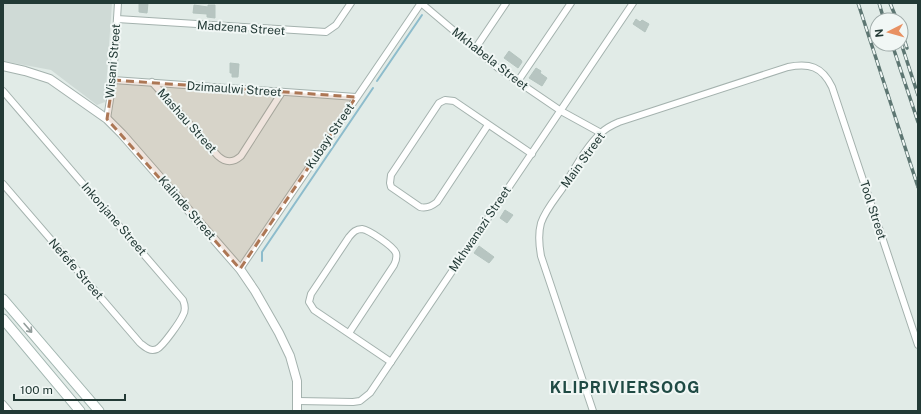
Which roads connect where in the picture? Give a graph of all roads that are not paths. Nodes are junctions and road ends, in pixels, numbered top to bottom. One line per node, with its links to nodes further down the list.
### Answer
1 (118, 3): 7 (street, Wisani Street)
2 (351, 3): 7 (street, Madzena Street)
3 (421, 3): 8 (street, Mkhabela Street); 16 (street, Kubayi Street)
4 (506, 3): 8 (street)
5 (571, 3): 12 (street)
6 (632, 3): 17 (street, Mkhwanazi Street)
7 (117, 19): 11 (street, Wisani Street)
8 (475, 49): 12 (street, Mkhabela Street)
9 (3, 66): 18 (street, Kalinde Street)
10 (826, 75): 20 (street, Main Street); 27 (street, Tool Street)
11 (113, 80): 13 (street, Dzimaulwi Street); 18 (street, Wisani Street)
12 (518, 81): 17 (street, Mkhabela Street)
13 (152, 82): 15 (street, Dzimaulwi Street); 15 (street, Mashau Street)
14 (3, 91): 28 (street, Inkonjane Street)
15 (282, 92): 16 (street, Dzimaulwi Street)
16 (356, 97): 23 (street, Kubayi Street)
17 (561, 111): 20 (street, Mkhabela Street); 21 (street, Mkhwanazi Street)
18 (107, 119): 23 (street, Kalinde Street)
19 (488, 125): 19 (street); 21 (street)
20 (601, 133): 36 (street, Main Street)
21 (532, 154): 29 (street, Mkhwanazi Street)
22 (3, 184): 28 (street, Nefefe Street)
23 (240, 269): 30 (street, Kalinde Street)
24 (3, 299): 34 (main road, one-way to 34)
25 (3, 320): 33 (main road)
26 (349, 332): 26 (street); 29 (street)
27 (918, 345)
28 (152, 350)
29 (391, 362): 30 (street, Mkhwanazi Street)
30 (298, 402): 35 (street, Kalinde Street)
31 (3, 404): 32 (street)
32 (9, 411)
33 (80, 411)
34 (99, 411)
35 (297, 411)
36 (593, 411)

